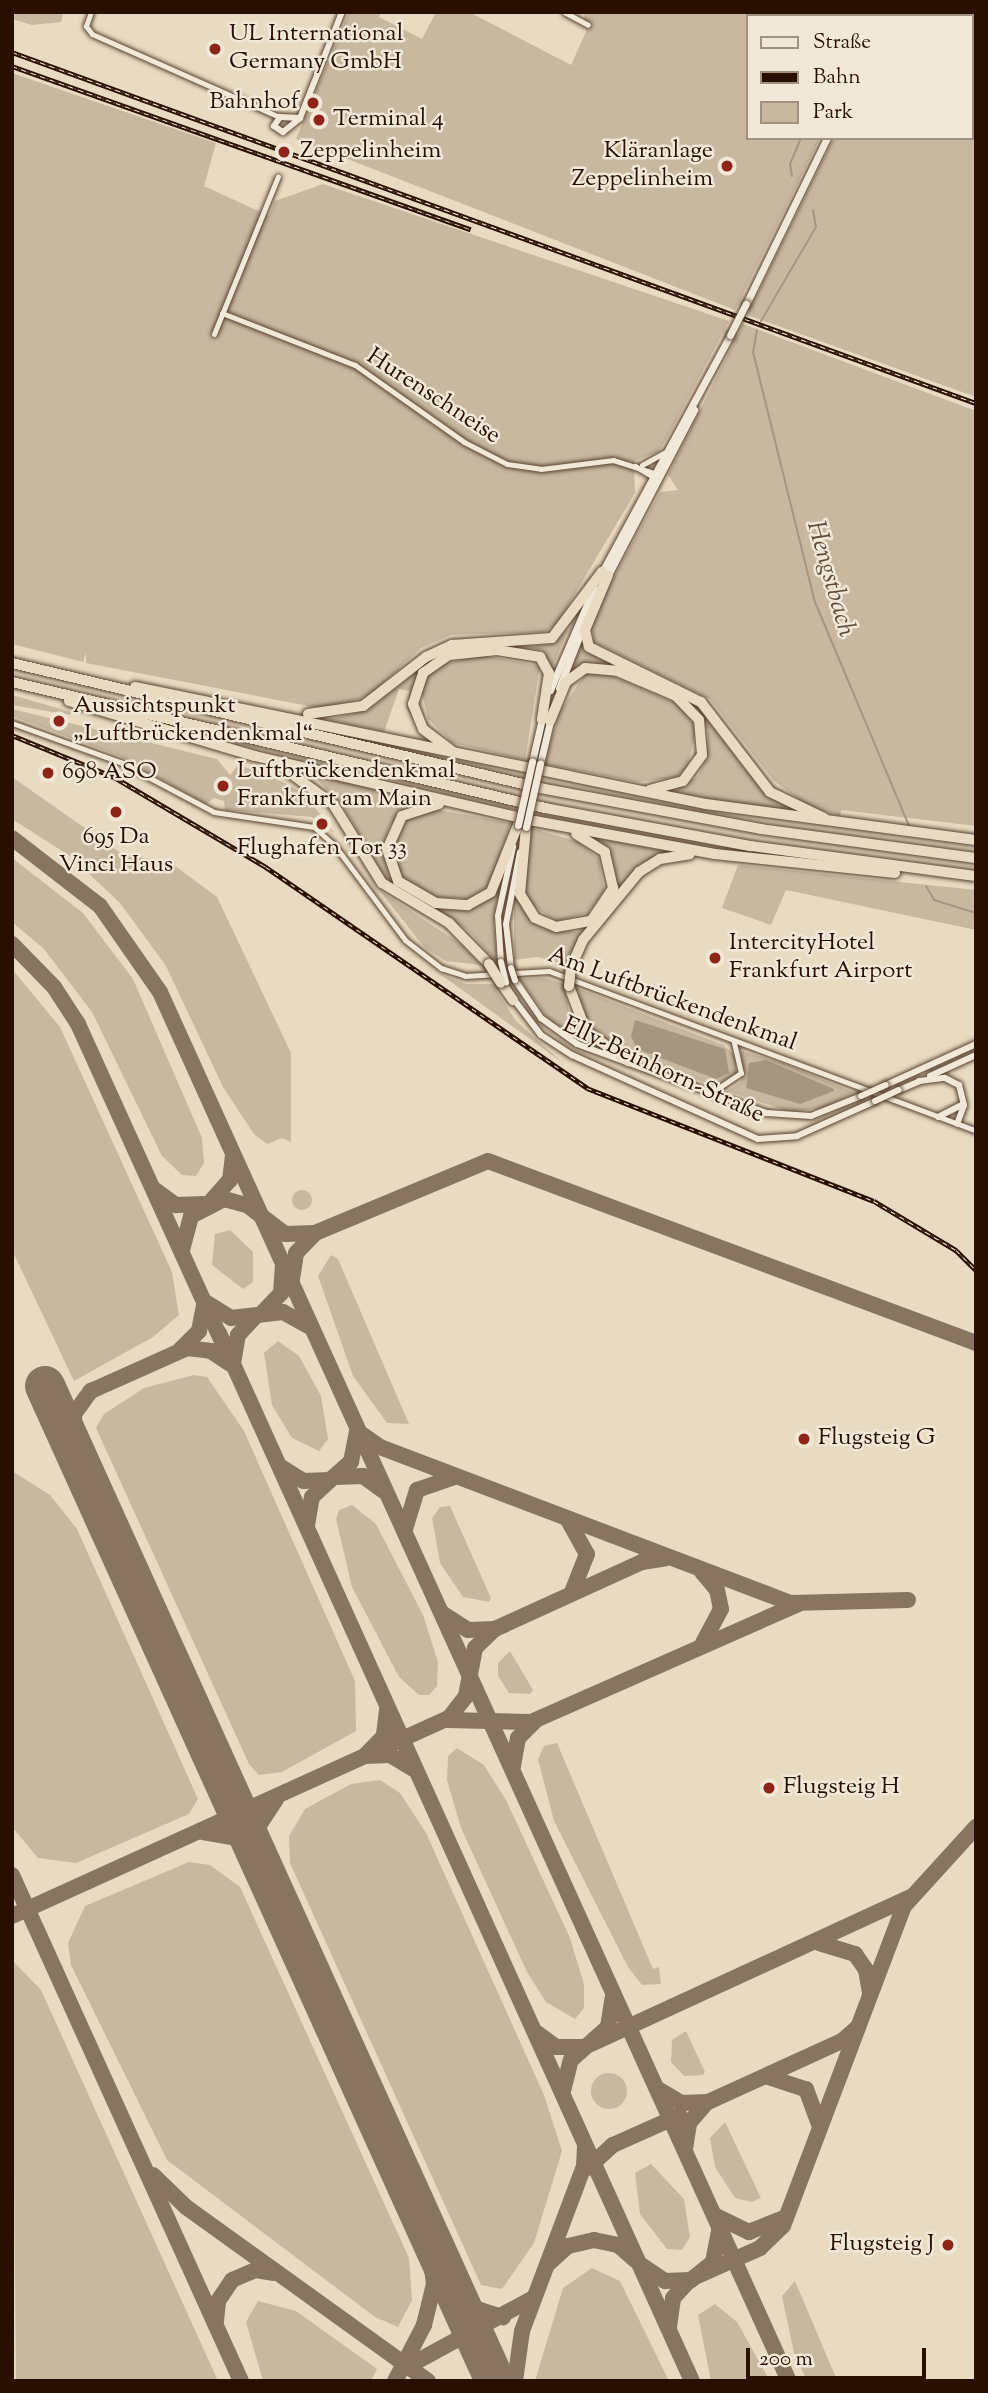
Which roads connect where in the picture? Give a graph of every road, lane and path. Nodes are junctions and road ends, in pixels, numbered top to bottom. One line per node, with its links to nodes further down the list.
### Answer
1 (91, 12): 5 (street)
2 (342, 12): 6 (street)
3 (564, 12): 4 (street)
4 (588, 25)
5 (278, 117): 6 (street); 6 (street)
6 (300, 117)
7 (826, 140): 11 (main road, bridge)
8 (278, 176): 9 (street)
9 (222, 313): 10 (street); 13 (street, Hurenschneise)
10 (214, 334)
11 (702, 390): 12 (main road); 15 (main road)
12 (667, 451): 14 (street); 15 (main road)
13 (633, 464): 14 (street, Hurenschneise); 15 (street)
14 (642, 465): 15 (street, Hurenschneise)
15 (656, 476): 16 (main road)
16 (605, 574): 21 (highway); 22 (main road); 29 (highway)
17 (12, 663): 18 (highway)
18 (82, 680): 21 (highway); 32 (highway)
19 (12, 682): 20 (highway)
20 (39, 688): 25 (highway); 33 (highway)
21 (256, 708): 24 (highway)
22 (546, 720): 24 (highway); 26 (highway); 28 (main road, bridge)
23 (12, 723): 38 (street, Am Luftbrückendenkmal)
24 (458, 754): 26 (highway)
25 (255, 756): 27 (highway); 36 (highway, bridge)
26 (623, 789): 29 (highway)
27 (467, 806): 28 (highway); 28 (highway)
28 (526, 824): 28 (highway); 31 (highway); 35 (street, Elly-Beinhorn-Straße)
29 (852, 826): 30 (highway)
30 (976, 840)
31 (715, 854): 33 (highway); 41 (highway, bridge)
32 (976, 858)
33 (931, 871): 34 (highway)
34 (976, 876)
35 (505, 961): 36 (street, Elly-Beinhorn-Straße, bridge); 41 (street, Elly-Beinhorn-Straße, bridge)
36 (503, 982): 37 (highway)
37 (513, 1000): 42 (street, Elly-Beinhorn-Straße, bridge)
38 (734, 1042): 43 (street); 45 (street, Am Luftbrückendenkmal)
39 (976, 1044): 43 (street, Elly-Beinhorn-Straße, bridge)
40 (976, 1055): 42 (street, Elly-Beinhorn-Straße)
41 (628, 1061): 43 (street, Elly-Beinhorn-Straße)
42 (919, 1081): 44 (street)
43 (711, 1093)
44 (964, 1100): 45 (street); 46 (street)
45 (938, 1117): 46 (street, Am Luftbrückendenkmal)
46 (957, 1124): 47 (street, Am Luftbrückendenkmal)
47 (976, 1131)

